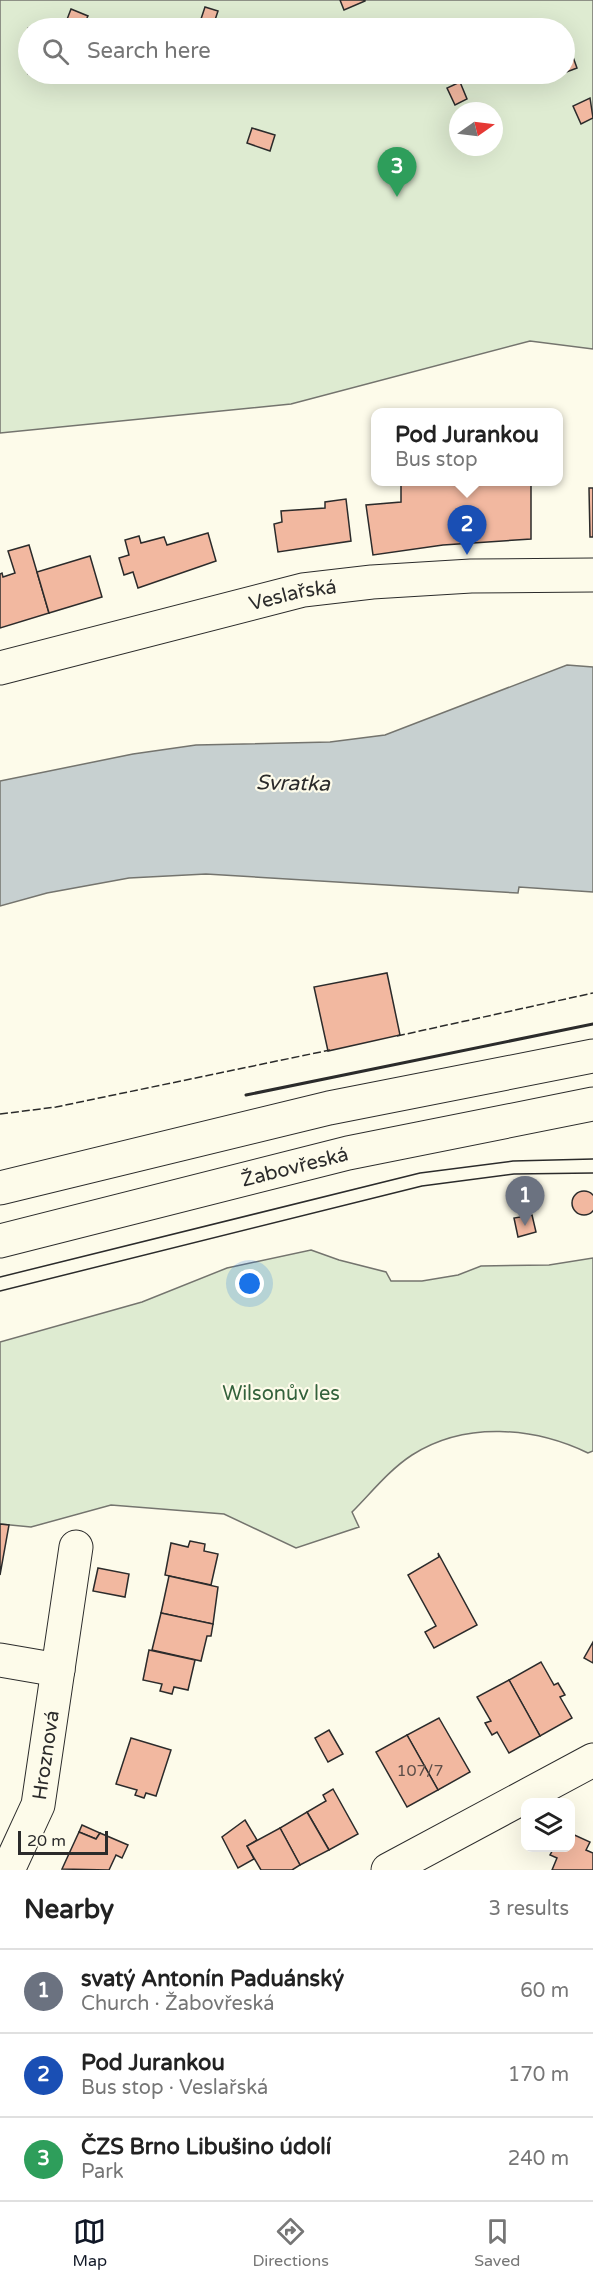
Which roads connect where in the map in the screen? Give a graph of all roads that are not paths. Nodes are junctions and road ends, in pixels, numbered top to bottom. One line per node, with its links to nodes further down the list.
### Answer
1 (593, 575): 2 (main road, Veslařská)
2 (0, 668)
3 (593, 1056): 5 (main road)
4 (593, 1104): 6 (main road, Žabovřeská)
5 (0, 1188)
6 (0, 1241)
7 (76, 1547): 9 (main road, Hroznová)
8 (0, 1660): 9 (main road)
9 (58, 1670): 11 (main road, Hroznová)
10 (593, 1760): 12 (main road)
11 (8, 1870)
12 (388, 1870)

